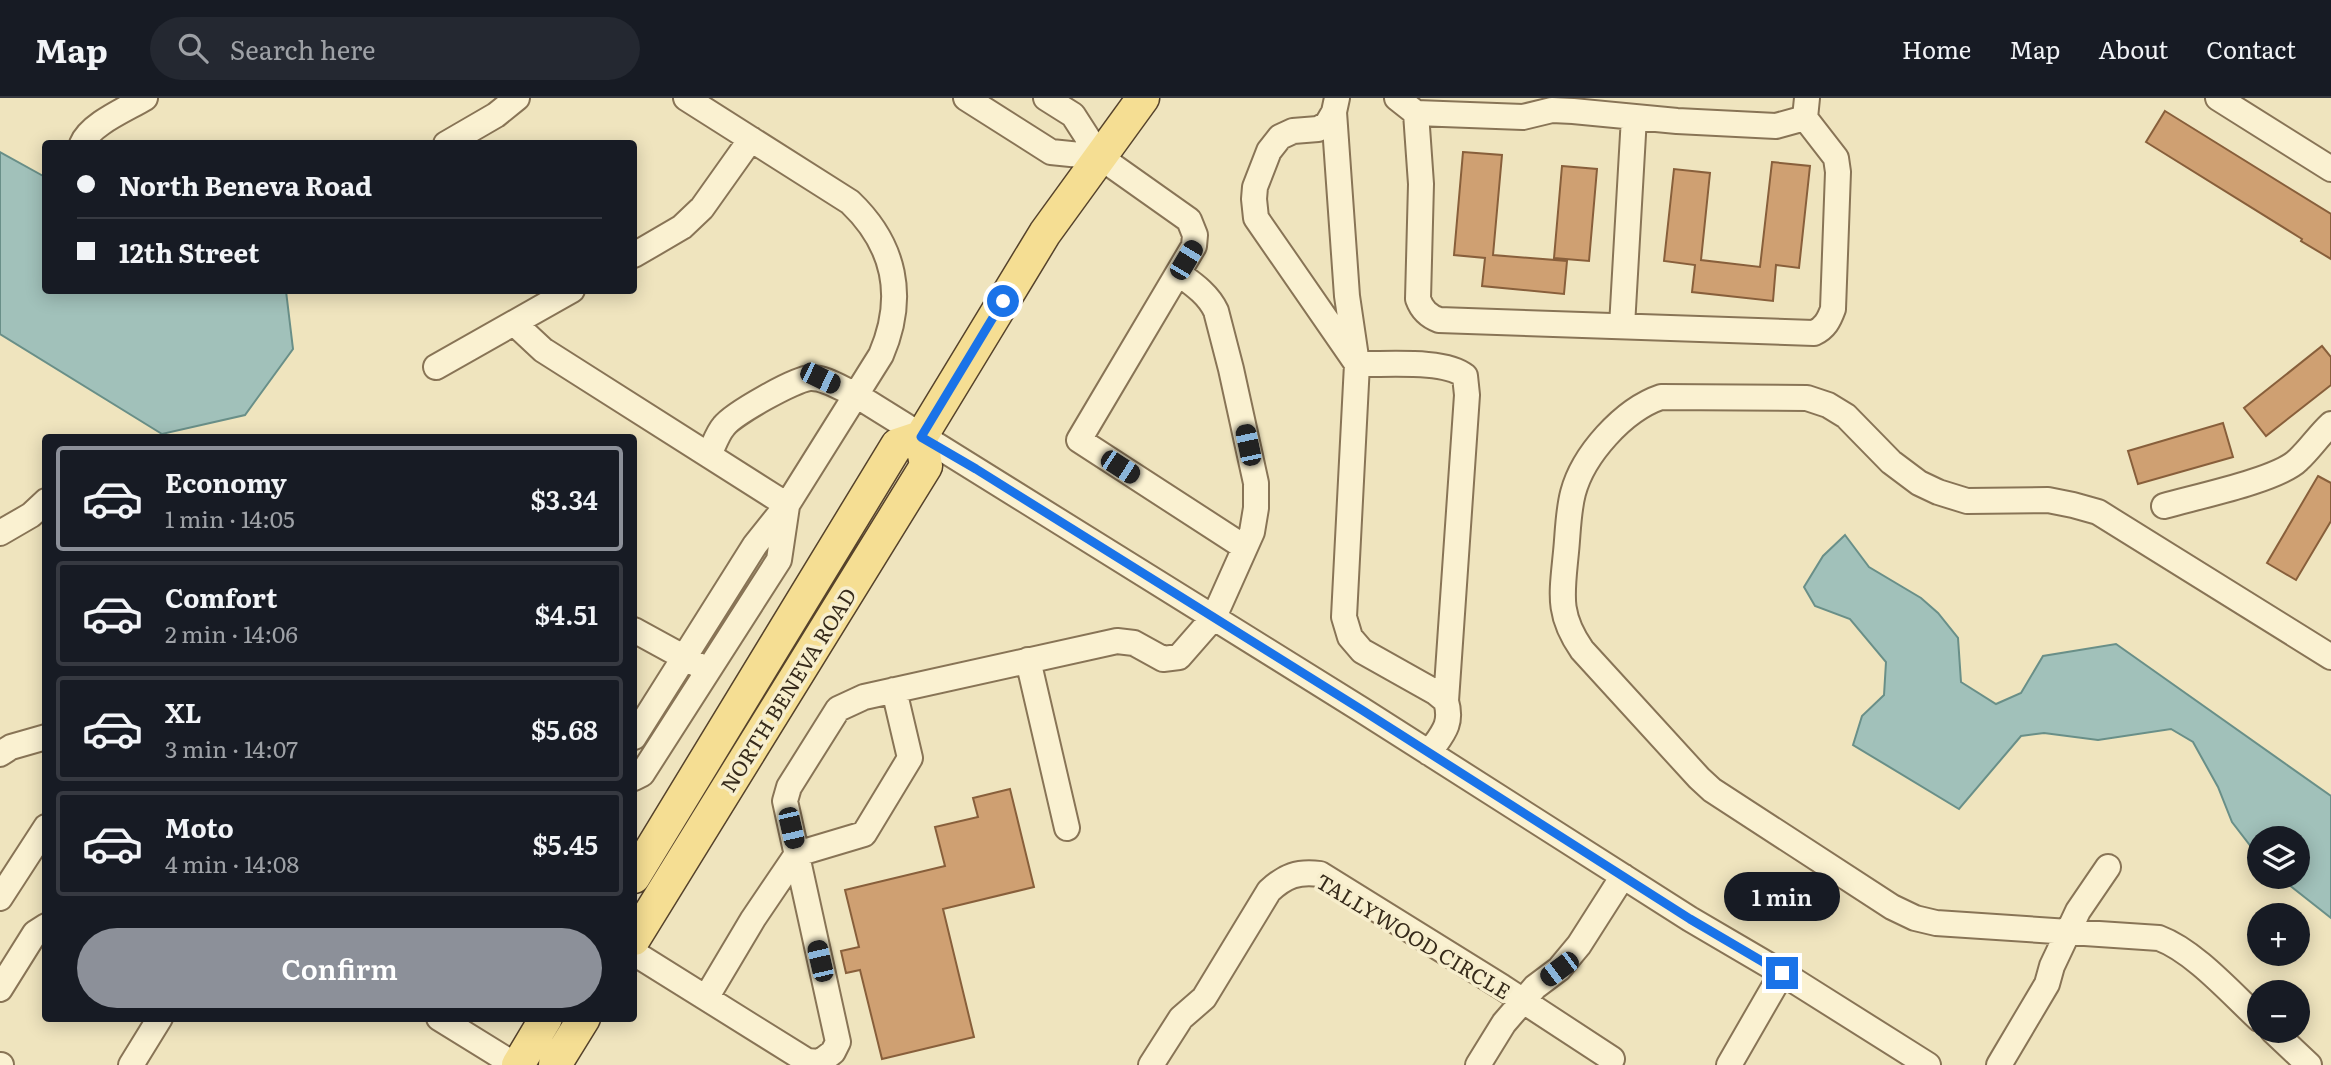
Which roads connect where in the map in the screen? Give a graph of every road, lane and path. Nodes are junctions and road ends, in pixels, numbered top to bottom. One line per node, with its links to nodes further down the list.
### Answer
1 (145, 98): 14 (street)
2 (516, 98): 15 (street)
3 (687, 98): 13 (street)
4 (966, 98): 16 (street)
5 (1046, 98): 16 (street)
6 (1143, 98): 16 (main road, NORTH BENEVA ROAD)
7 (2218, 98): 17 (street)
8 (1335, 105): 23 (street); 23 (street)
9 (1407, 106): 10 (street); 22 (street)
10 (1600, 106): 12 (street)
11 (1806, 108): 12 (street); 22 (street)
12 (1634, 117): 22 (street)
13 (751, 139): 18 (street); 25 (street)
14 (84, 140)
15 (453, 140)
16 (1100, 157): 19 (street); 27 (main road, NORTH BENEVA ROAD)
17 (2331, 169)
18 (637, 253)
19 (1178, 273): 33 (street); 33 (street)
20 (565, 294): 21 (street)
21 (514, 323): 24 (street); 28 (street)
22 (1622, 326)
23 (1357, 364): 41 (street); 41 (street)
24 (436, 367)
25 (856, 395): 27 (street); 28 (street); 30 (street)
26 (2331, 424): 31 (street)
27 (921, 437): 34 (street); 51 (main road, NORTH BENEVA ROAD); 56 (main road, NORTH BENEVA ROAD)
28 (709, 455): 30 (street)
29 (42, 505): 32 (street)
30 (787, 505): 36 (street); 39 (street)
31 (2165, 506)
32 (0, 533)
33 (1244, 547): 34 (street)
34 (1214, 617): 38 (street); 44 (street)
35 (637, 632): 36 (street)
36 (684, 657): 39 (street); 42 (street)
37 (2331, 657): 55 (street)
38 (1028, 660): 40 (street); 47 (street)
39 (708, 671): 46 (street)
40 (894, 690): 49 (street); 49 (street)
41 (1446, 701): 44 (street)
42 (637, 732)
43 (42, 738): 45 (street)
44 (1429, 753): 52 (street)
45 (0, 754)
46 (637, 776)
47 (1067, 828)
48 (42, 833): 53 (street)
49 (797, 854): 60 (street); 60 (street)
50 (2108, 867): 55 (street)
51 (637, 872)
52 (1623, 876): 58 (street); 61 (street)
53 (0, 898)
54 (42, 929): 59 (street)
55 (2068, 932): 62 (street); 76 (street)
56 (637, 934)
57 (637, 955): 60 (street)
58 (1782, 973): 74 (street); 75 (street)
59 (0, 989)
60 (706, 998)
61 (1523, 1001): 68 (street); 72 (street, TALLYWOOD CIRCLE); 73 (street)
62 (2247, 1008)
63 (158, 1022): 69 (street)
64 (446, 1022): 70 (street)
65 (543, 1022): 70 (main road)
66 (582, 1022): 71 (main road)
67 (2286, 1043): 77 (street)
68 (1612, 1059)
69 (131, 1065)
70 (516, 1065)
71 (555, 1065)
72 (1151, 1065)
73 (1478, 1065)
74 (1728, 1065)
75 (1928, 1065)
76 (1999, 1065)
77 (2309, 1065)

